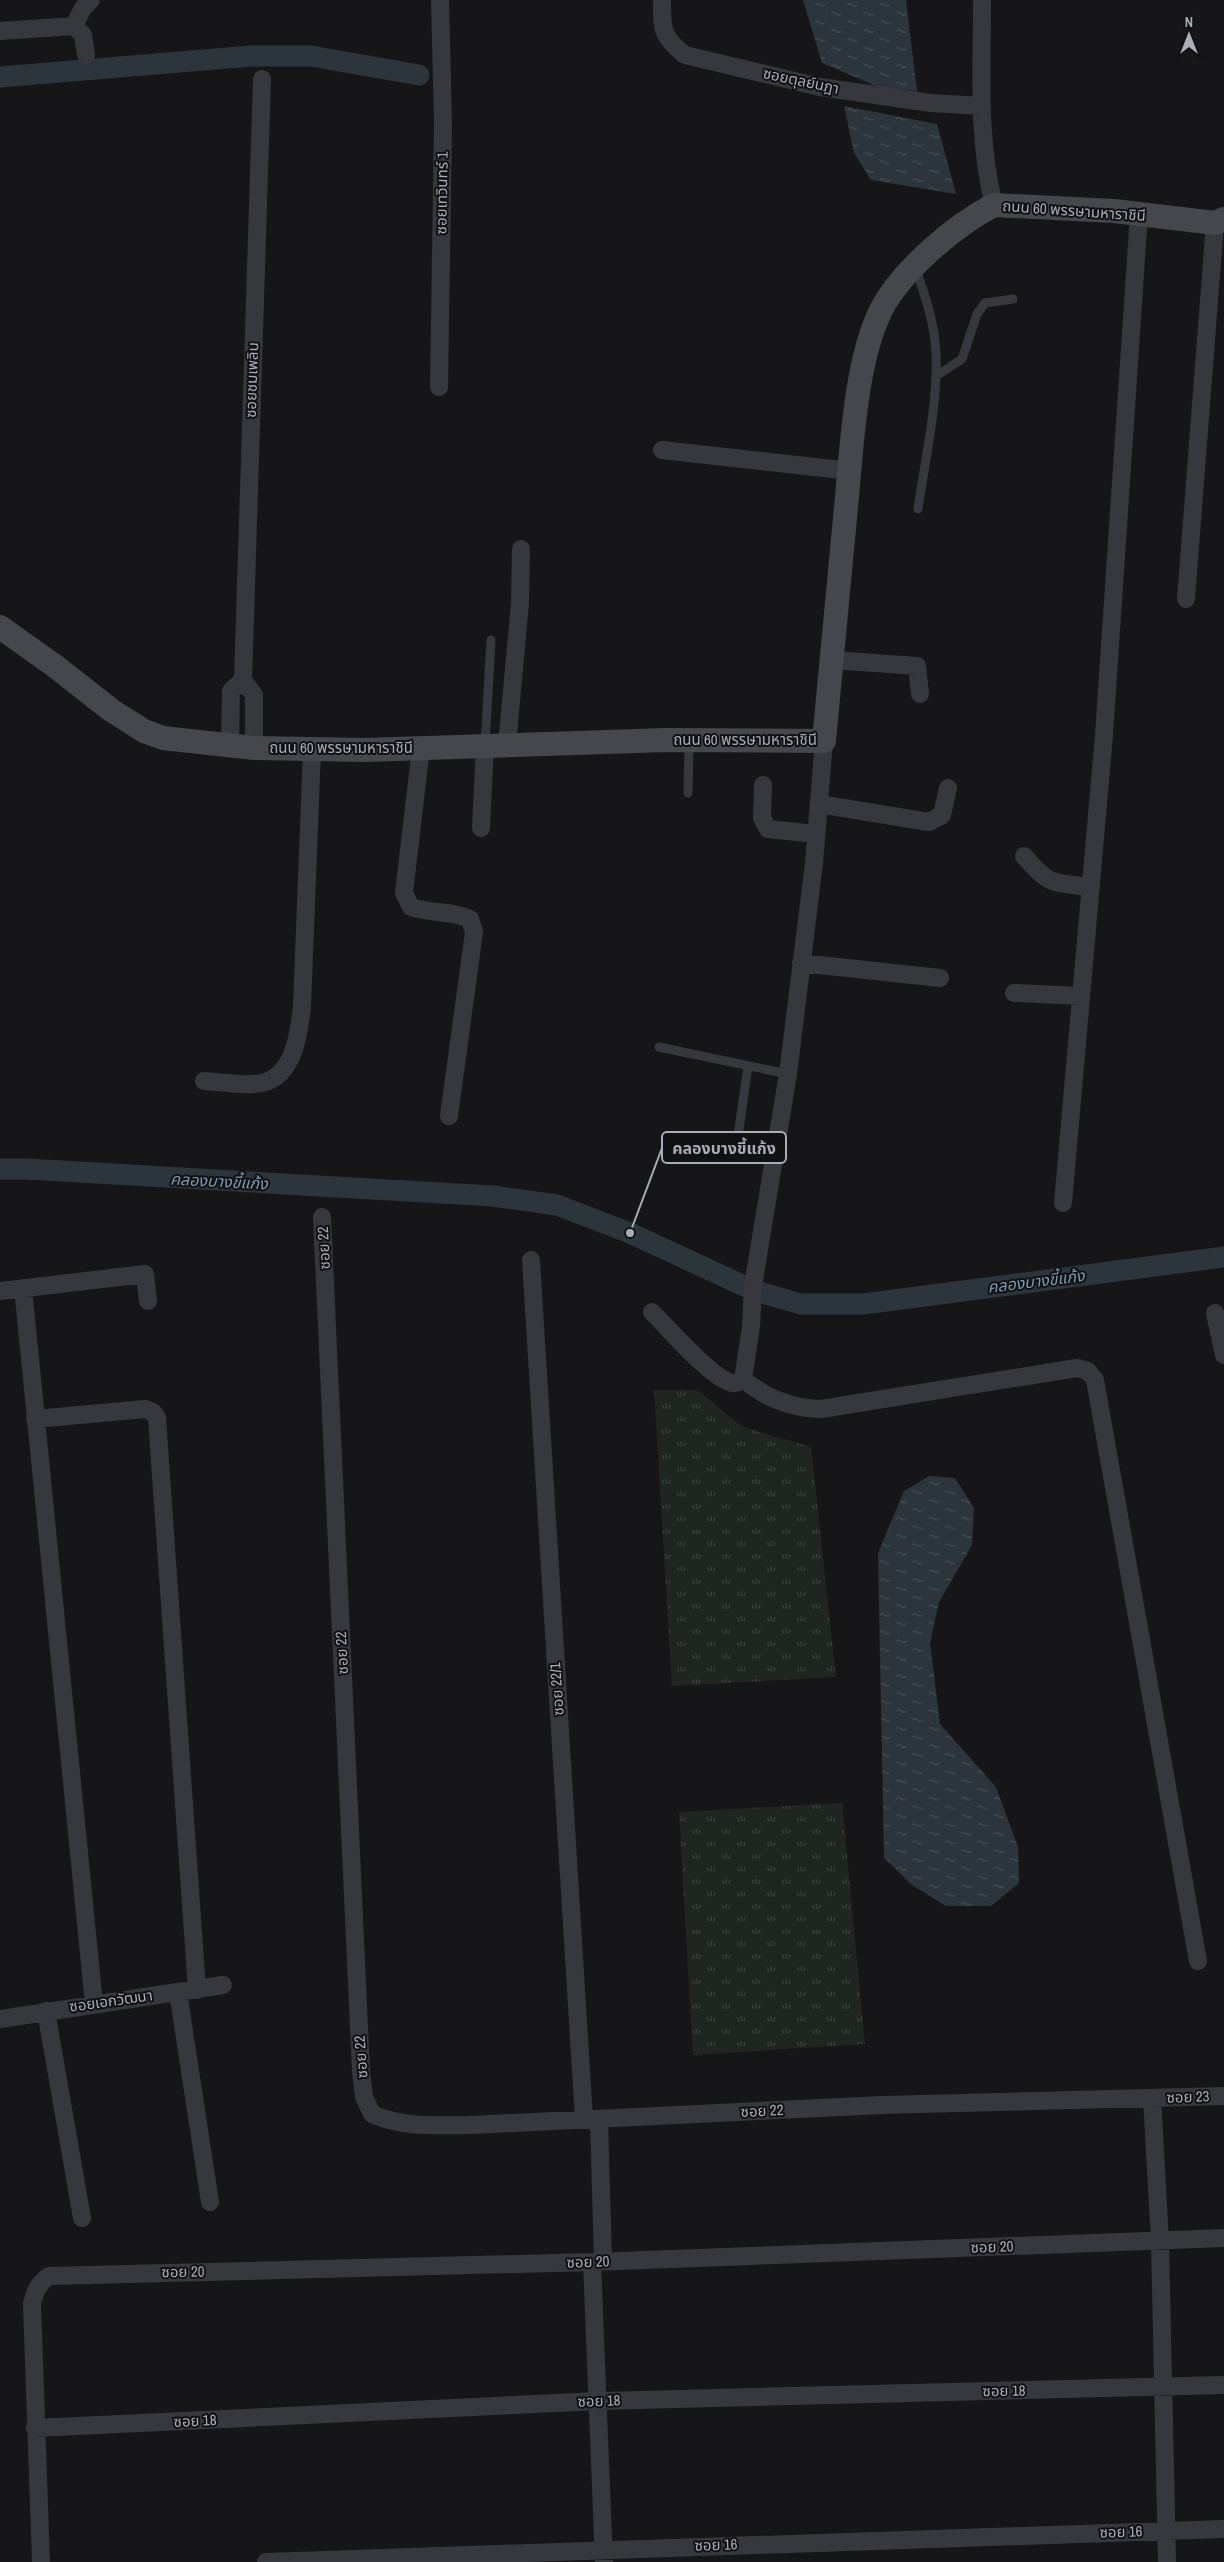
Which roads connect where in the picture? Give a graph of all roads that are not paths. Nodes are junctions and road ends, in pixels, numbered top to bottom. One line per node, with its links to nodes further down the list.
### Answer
1 (91, 0): 5 (street)
2 (440, 0): 16 (street, ซอยเทวินทร์ 1)
3 (662, 0): 9 (street, ซอยตุลย์นฎา)
4 (982, 0): 9 (street)
5 (74, 26): 6 (street); 7 (street)
6 (0, 30)
7 (86, 55)
8 (262, 79): 25 (street, ซอยชมเพลิน)
9 (982, 106): 10 (street)
10 (994, 205): 11 (street, ถนน 60 พรรษามหาราชินี); 13 (street, ถนน 60 พรรษามหาราชินี)
11 (1139, 214): 12 (street, ถนน 60 พรรษามหาราชินี); 41 (street)
12 (1219, 221): 21 (street)
13 (915, 267): 15 (lane); 18 (street, ถนน 60 พรรษามหาราชินี)
14 (1013, 299): 15 (lane)
15 (936, 376): 19 (lane)
16 (439, 387)
17 (662, 450): 18 (street)
18 (850, 471): 24 (street, ถนน 60 พรรษามหาราชินี)
19 (918, 509)
20 (521, 549): 29 (street)
21 (1186, 599)
22 (0, 627): 30 (street, ถนน 60 พรรษามหาราชินี)
23 (491, 640): 29 (lane)
24 (832, 660): 26 (street); 28 (street, ถนน 60 พรรษามหาราชินี)
25 (243, 680): 30 (street, ซอยชมเพลิน); 31 (street, ซอยชมเพลิน)
26 (920, 694)
27 (689, 741): 28 (street, ถนน 60 พรรษามหาราชินี); 29 (street, ถนน 60 พรรษามหาราชินี); 36 (lane)
28 (824, 741): 37 (street)
29 (496, 745): 32 (street, ถนน 60 พรรษามหาราชินี); 38 (street)
30 (230, 746): 31 (street, ถนน 60 พรรษามหาราชินี)
31 (254, 748): 33 (street, ถนน 60 พรรษามหาราชินี)
32 (421, 748): 33 (street, ถนน 60 พรรษามหาราชินี); 50 (street)
33 (312, 750): 49 (street)
34 (763, 785): 39 (street)
35 (948, 788): 37 (street)
36 (688, 793)
37 (819, 804): 39 (street)
38 (481, 828)
39 (816, 834): 42 (street)
40 (1024, 856): 41 (street)
41 (1091, 887): 45 (street)
42 (801, 963): 43 (street); 48 (street)
43 (940, 978)
44 (1014, 993): 45 (street)
45 (1081, 996): 52 (street)
46 (659, 1047): 47 (lane)
47 (748, 1066): 48 (lane); 51 (lane)
48 (788, 1074): 61 (street)
49 (204, 1081)
50 (449, 1116)
51 (738, 1136)
52 (1062, 1203)
53 (322, 1217): 72 (street, ซอย 22)
54 (531, 1260): 72 (street, ซอย 22/1)
55 (23, 1288): 56 (street); 57 (street); 62 (street)
56 (0, 1291)
57 (148, 1301)
58 (652, 1312): 61 (street)
59 (1215, 1314): 60 (street)
60 (1224, 1355)
61 (743, 1379): 63 (street)
62 (35, 1419): 65 (street); 67 (street)
63 (1198, 1961)
64 (223, 1985): 65 (street, ซอยเอกวัฒนา)
65 (197, 1990): 66 (street, ซอยเอกวัฒนา)
66 (178, 1992): 67 (street, ซอยเอกวัฒนา); 73 (street)
67 (94, 2004): 68 (street, ซอยเอกวัฒนา)
68 (46, 2011): 69 (street, ซอยเอกวัฒนา); 74 (street)
69 (0, 2019)
70 (1224, 2096): 71 (street, ซอย 23)
71 (1152, 2098): 72 (street, ซอย 22); 76 (street)
72 (591, 2119): 77 (street, ซอย 22/1)
73 (210, 2202)
74 (82, 2218)
75 (1224, 2238): 76 (street, ซอย 20)
76 (1160, 2241): 77 (street, ซอย 20); 79 (street)
77 (598, 2262): 80 (street, ซอย 22/1); 81 (street, ซอย 20)
78 (1224, 2385): 79 (street, ซอย 18)
79 (1164, 2387): 80 (street, ซอย 18); 83 (street)
80 (599, 2401): 81 (street, ซอย 18); 84 (street, ซอย 22/1)
81 (35, 2428): 85 (street)
82 (1224, 2529): 83 (street, ซอย 16)
83 (1167, 2531): 84 (street, ซอย 16); 87 (street)
84 (604, 2555): 86 (street, ซอย 16)
85 (42, 2562)
86 (266, 2562)
87 (1167, 2562)

